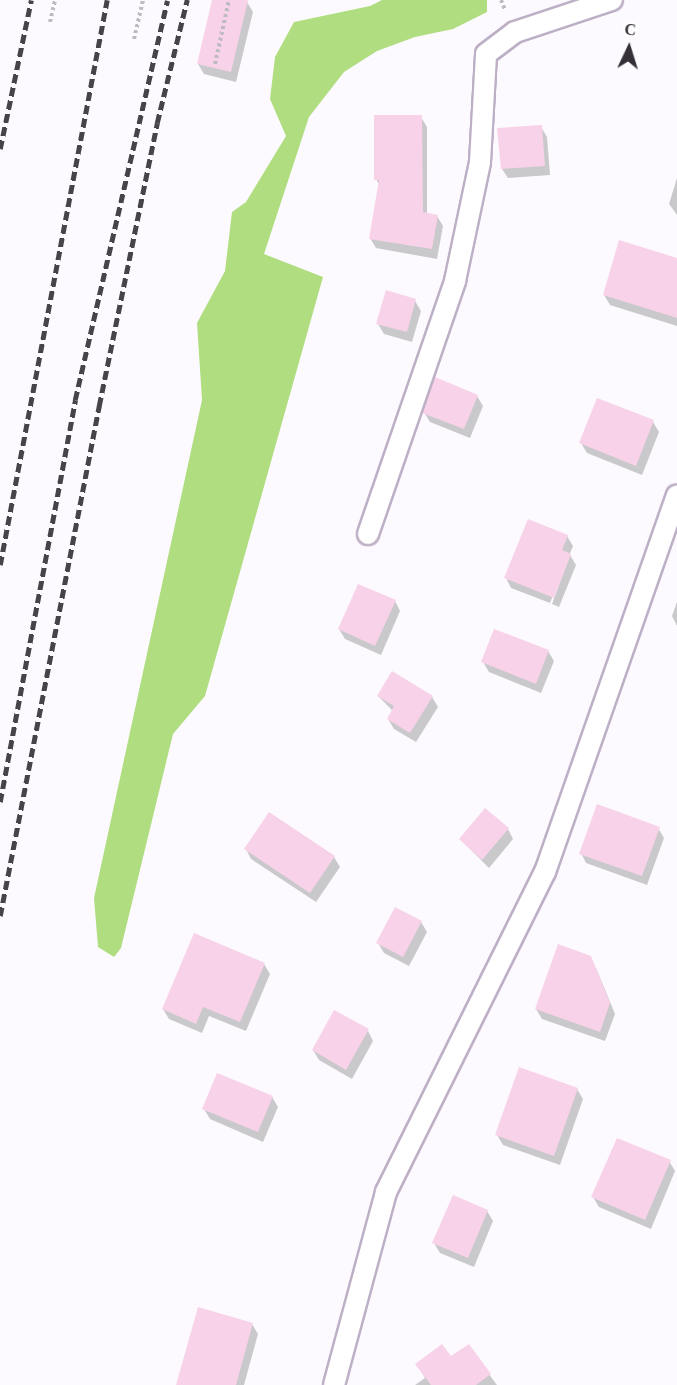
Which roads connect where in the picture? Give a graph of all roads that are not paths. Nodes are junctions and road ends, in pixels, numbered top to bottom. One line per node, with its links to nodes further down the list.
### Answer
1 (612, 0): 3 (lane)
2 (677, 495): 4 (lane)
3 (368, 534)
4 (334, 1385)

